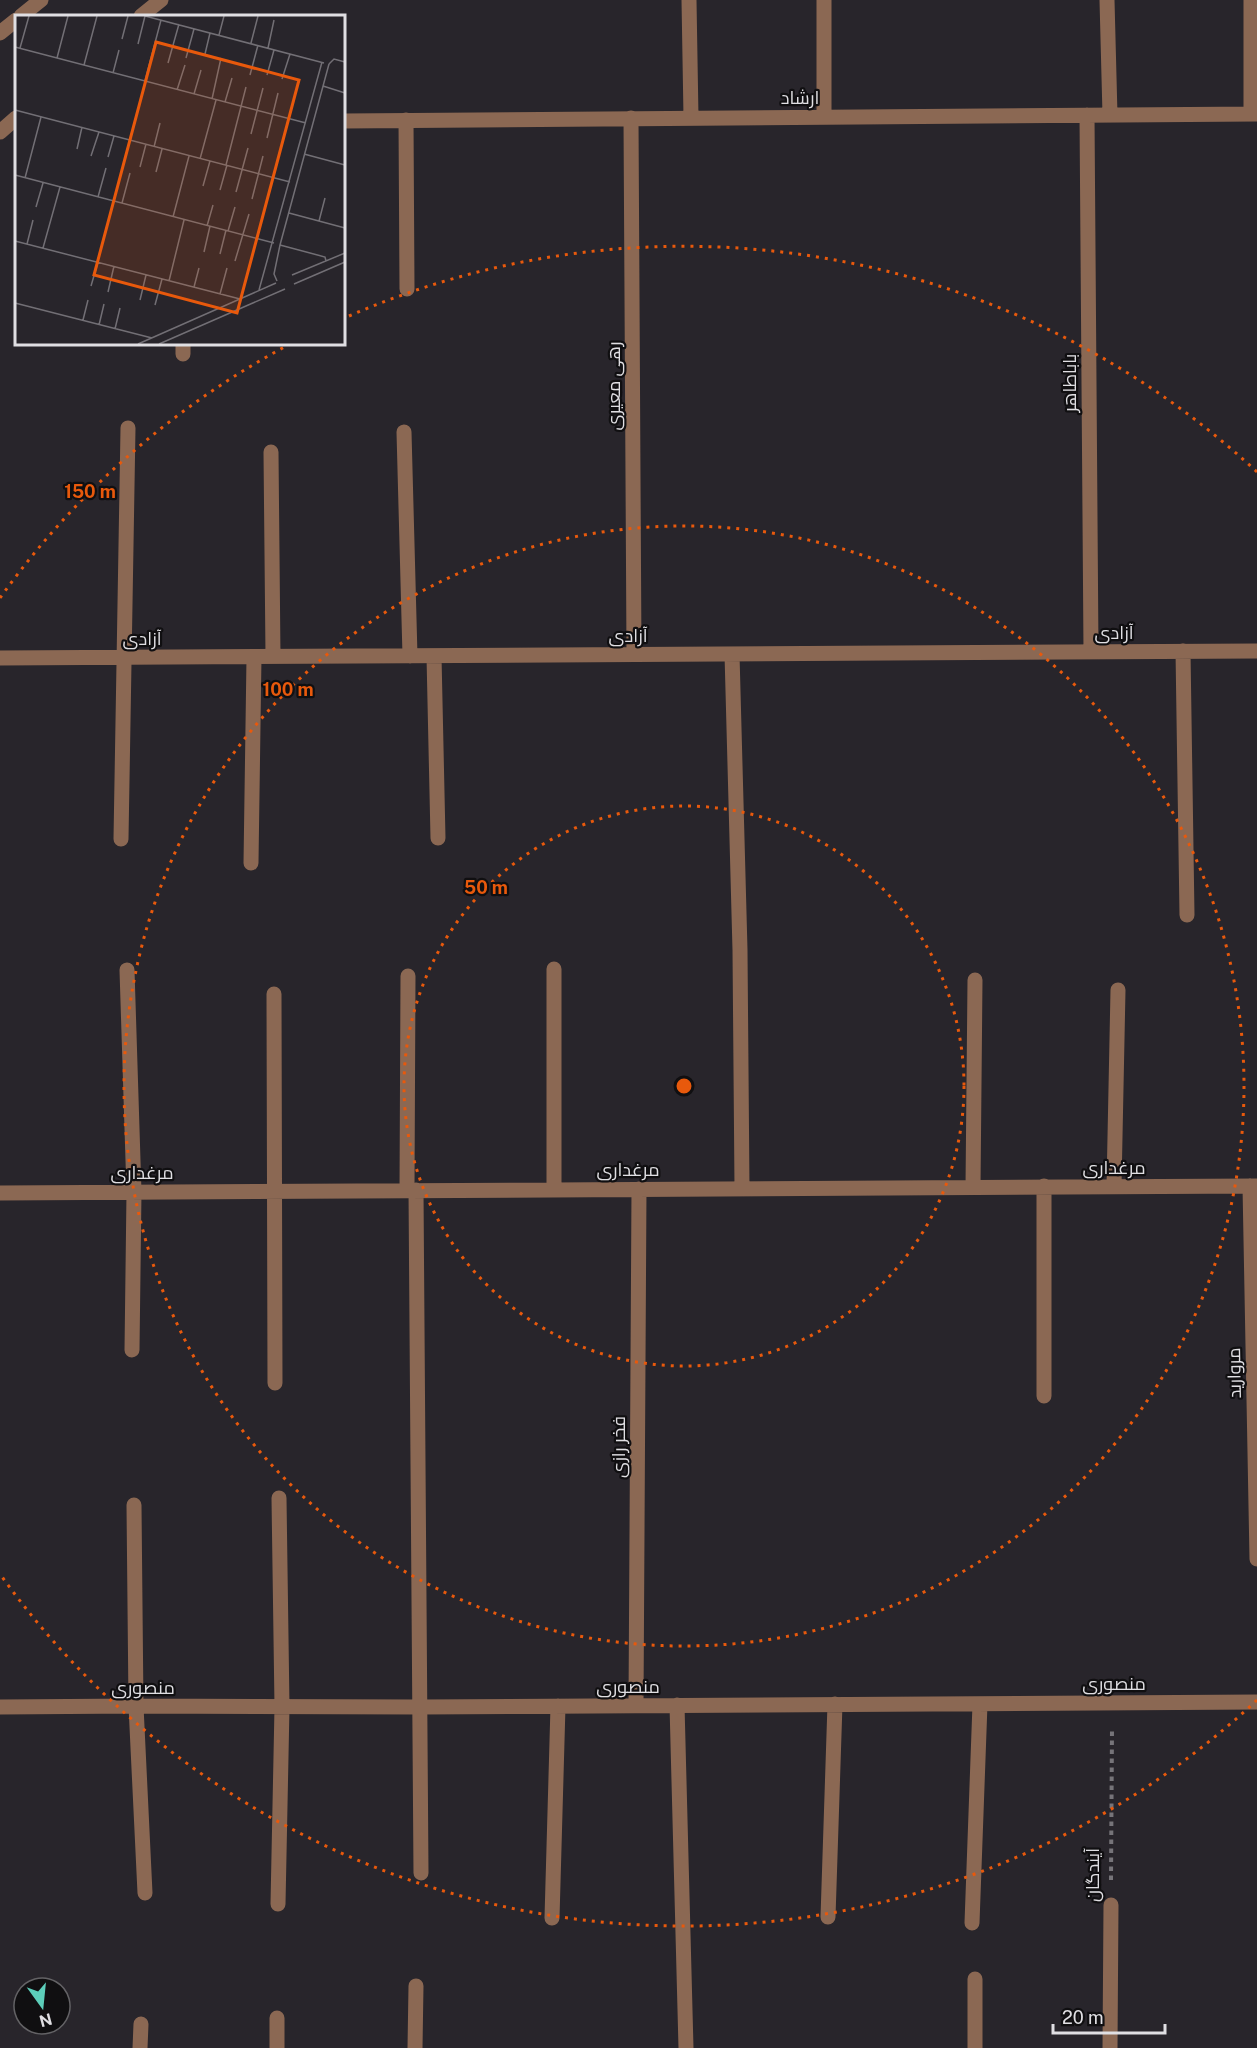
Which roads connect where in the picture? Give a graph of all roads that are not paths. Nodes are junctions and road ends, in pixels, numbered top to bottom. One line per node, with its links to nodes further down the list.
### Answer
1 (41, 0): 7 (street)
2 (161, 0): 8 (street)
3 (689, 0): 14 (street)
4 (824, 0): 15 (street)
5 (1107, 0): 13 (street)
6 (1251, 0): 11 (street)
7 (22, 15)
8 (142, 15)
9 (15, 21): 10 (street)
10 (0, 33)
11 (1254, 114): 13 (street, ارشاد)
12 (1087, 115): 13 (street, ارشاد); 15 (street, ارشاد); 23 (street, باباطاهر)
13 (1110, 115)
14 (691, 117): 15 (street, ارشاد); 16 (street, ارشاد)
15 (824, 117)
16 (631, 118): 17 (street, ارشاد); 26 (street, رهی معیری)
17 (406, 120): 18 (street, ارشاد); 19 (street)
18 (345, 121)
19 (407, 289)
20 (128, 428): 31 (street)
21 (404, 432): 29 (street)
22 (271, 452): 28 (street)
23 (1091, 651): 24 (street, آزادی); 27 (street, آزادی)
24 (1183, 651): 25 (street, آزادی); 37 (street)
25 (1257, 651)
26 (634, 654): 27 (street, آزادی); 30 (street, آزادی)
27 (732, 654): 48 (street)
28 (273, 656): 29 (street, آزادی); 32 (street, آزادی)
29 (410, 656): 30 (street, آزادی)
30 (434, 656): 34 (street)
31 (123, 657): 32 (street, آزادی); 33 (street, آزادی); 35 (street)
32 (255, 657): 36 (street)
33 (0, 658)
34 (438, 838)
35 (121, 839)
36 (251, 863)
37 (1187, 915)
38 (554, 969): 51 (street)
39 (127, 970): 54 (street)
40 (408, 976): 50 (street)
41 (975, 980): 47 (street)
42 (1118, 990): 45 (street)
43 (274, 994): 52 (street)
44 (1044, 1186): 45 (street, مرغداری); 47 (street, مرغداری); 57 (street)
45 (1114, 1186): 46 (street, مرغداری)
46 (1254, 1186): 60 (street, مروارید)
47 (973, 1187): 48 (street, مرغداری)
48 (742, 1188): 49 (street, مرغداری)
49 (639, 1189): 51 (street, مرغداری); 64 (street, فخر رازی)
50 (412, 1190): 51 (street, مرغداری); 52 (street, مرغداری); 70 (street)
51 (555, 1190)
52 (273, 1191): 54 (street, مرغداری); 56 (street)
53 (0, 1192): 54 (street, مرغداری)
54 (134, 1192): 55 (street)
55 (132, 1350)
56 (275, 1383)
57 (1044, 1396)
58 (279, 1498): 69 (street)
59 (134, 1505): 66 (street)
60 (1257, 1559)
61 (1257, 1702): 63 (street, منصوری)
62 (835, 1704): 63 (street, منصوری); 65 (street, منصوری); 75 (street)
63 (980, 1704): 77 (street)
64 (636, 1705): 65 (street, منصوری); 67 (street, منصوری)
65 (677, 1705): 85 (street)
66 (136, 1706): 68 (street, منصوری); 69 (street, منصوری); 72 (street)
67 (558, 1706): 70 (street, منصوری); 76 (street)
68 (0, 1707)
69 (282, 1707): 70 (street, منصوری); 73 (street)
70 (421, 1707): 71 (street)
71 (421, 1873)
72 (145, 1893)
73 (278, 1904)
74 (1111, 1905): 87 (street, آیندگان)
75 (828, 1917)
76 (552, 1918)
77 (972, 1923)
78 (975, 1979): 86 (street)
79 (416, 1986): 84 (street)
80 (277, 2018): 83 (street)
81 (141, 2024): 82 (street)
82 (140, 2048)
83 (277, 2048)
84 (415, 2048)
85 (686, 2048)
86 (975, 2048)
87 (1110, 2048)

